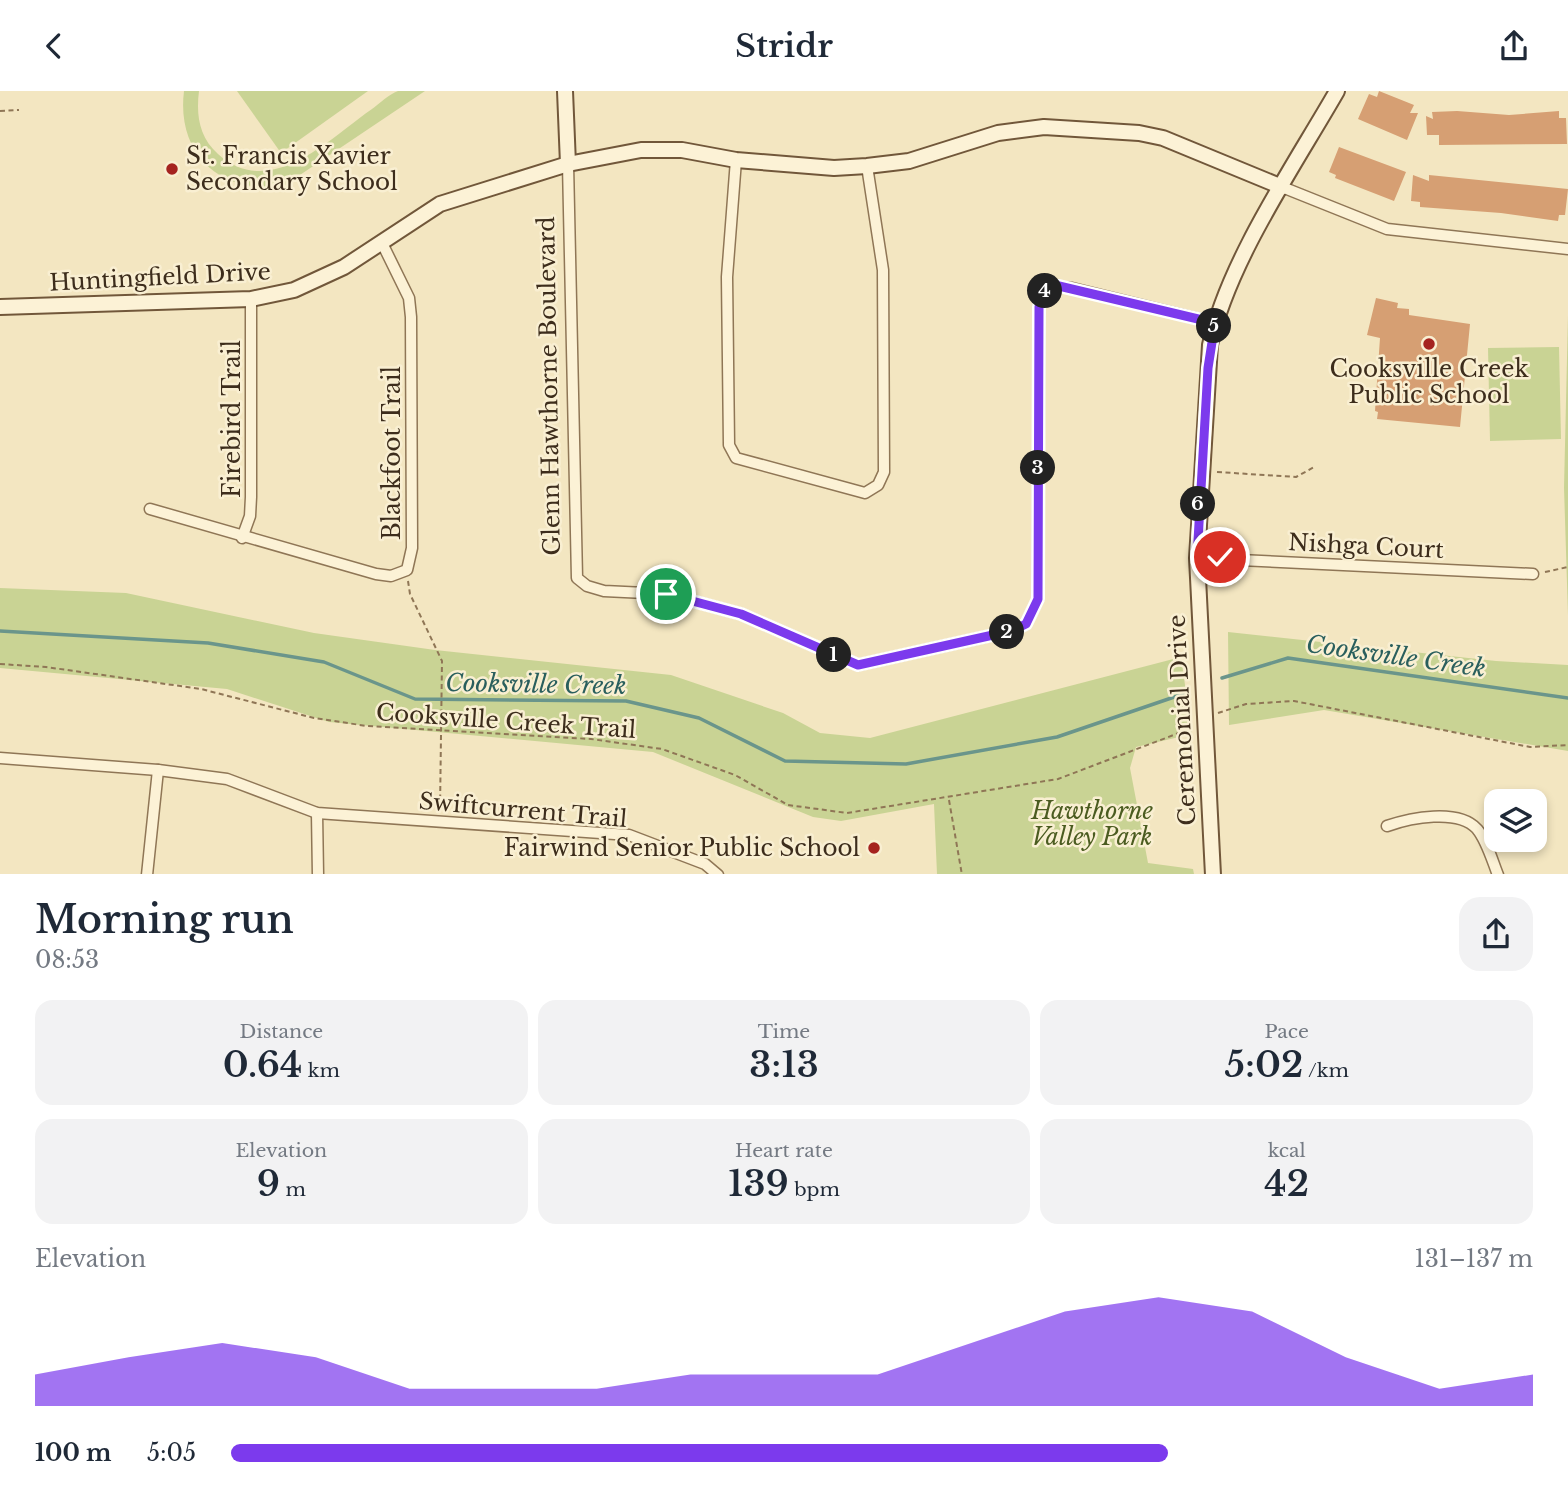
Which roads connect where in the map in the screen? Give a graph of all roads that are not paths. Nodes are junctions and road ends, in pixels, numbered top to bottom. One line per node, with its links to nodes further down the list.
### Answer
1 (565, 91): 4 (street, Glenn Hawthorne Boulevard)
2 (1337, 91): 6 (street, Ceremonial Drive)
3 (736, 160): 4 (street, Huntingfield Drive); 5 (street, Huntingfield Drive); 5 (street)
4 (568, 165): 7 (street, Huntingfield Drive); 11 (street, Glenn Hawthorne Boulevard)
5 (867, 166): 6 (street, Huntingfield Drive)
6 (1282, 187): 8 (street); 11 (street, Ceremonial Drive)
7 (382, 243): 9 (street, Huntingfield Drive); 13 (street, Blackfoot Trail)
8 (1568, 249)
9 (251, 299): 10 (street, Huntingfield Drive); 13 (street, Firebird Trail)
10 (0, 307)
11 (1215, 323): 14 (street, Ceremonial Drive)
12 (150, 509): 13 (street, Blackfoot Trail)
13 (242, 538)
14 (1197, 558): 15 (street, Nishga Court); 23 (street, Ceremonial Drive)
15 (1533, 574)
16 (0, 758): 17 (street, Swiftcurrent Trail)
17 (158, 770): 18 (street, Swiftcurrent Trail); 20 (street)
18 (317, 813): 21 (street); 22 (street, Swiftcurrent Trail)
19 (1387, 826): 24 (street)
20 (147, 874)
21 (318, 874)
22 (718, 874)
23 (1213, 874)
24 (1498, 874)

